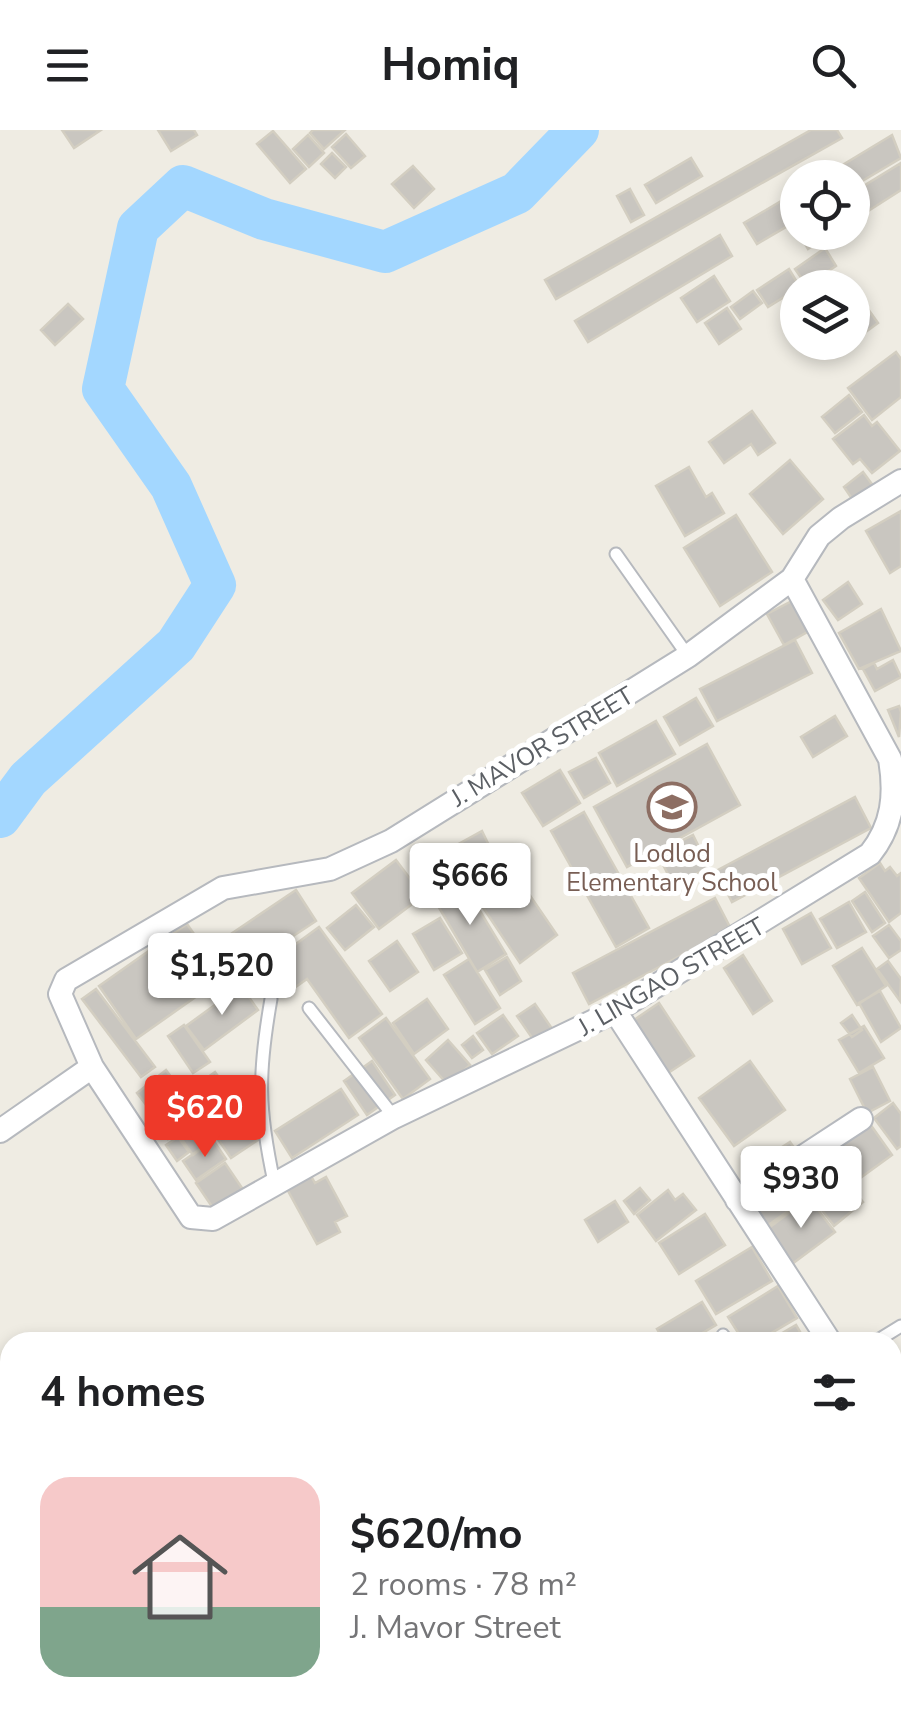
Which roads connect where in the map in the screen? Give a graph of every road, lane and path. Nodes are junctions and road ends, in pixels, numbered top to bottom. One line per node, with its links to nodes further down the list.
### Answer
1 (901, 480): 3 (street, J. MAVOR STREET)
2 (616, 554): 4 (lane)
3 (792, 579): 4 (street, J. MAVOR STREET); 5 (street, J. LINGAO STREET)
4 (688, 656): 9 (street, J. MAVOR STREET)
5 (894, 839): 8 (street, J. LINGAO STREET)
6 (271, 999): 13 (lane)
7 (309, 1008): 10 (lane)
8 (615, 1011): 10 (street, J. LINGAO STREET); 14 (street)
9 (92, 1067): 12 (street); 15 (street, J. MAVOR STREET)
10 (394, 1117): 13 (street, J. LINGAO STREET)
11 (862, 1119): 14 (street)
12 (0, 1130)
13 (274, 1182): 15 (street, J. LINGAO STREET)
14 (737, 1200): 16 (street)
15 (192, 1217)
16 (823, 1332)

